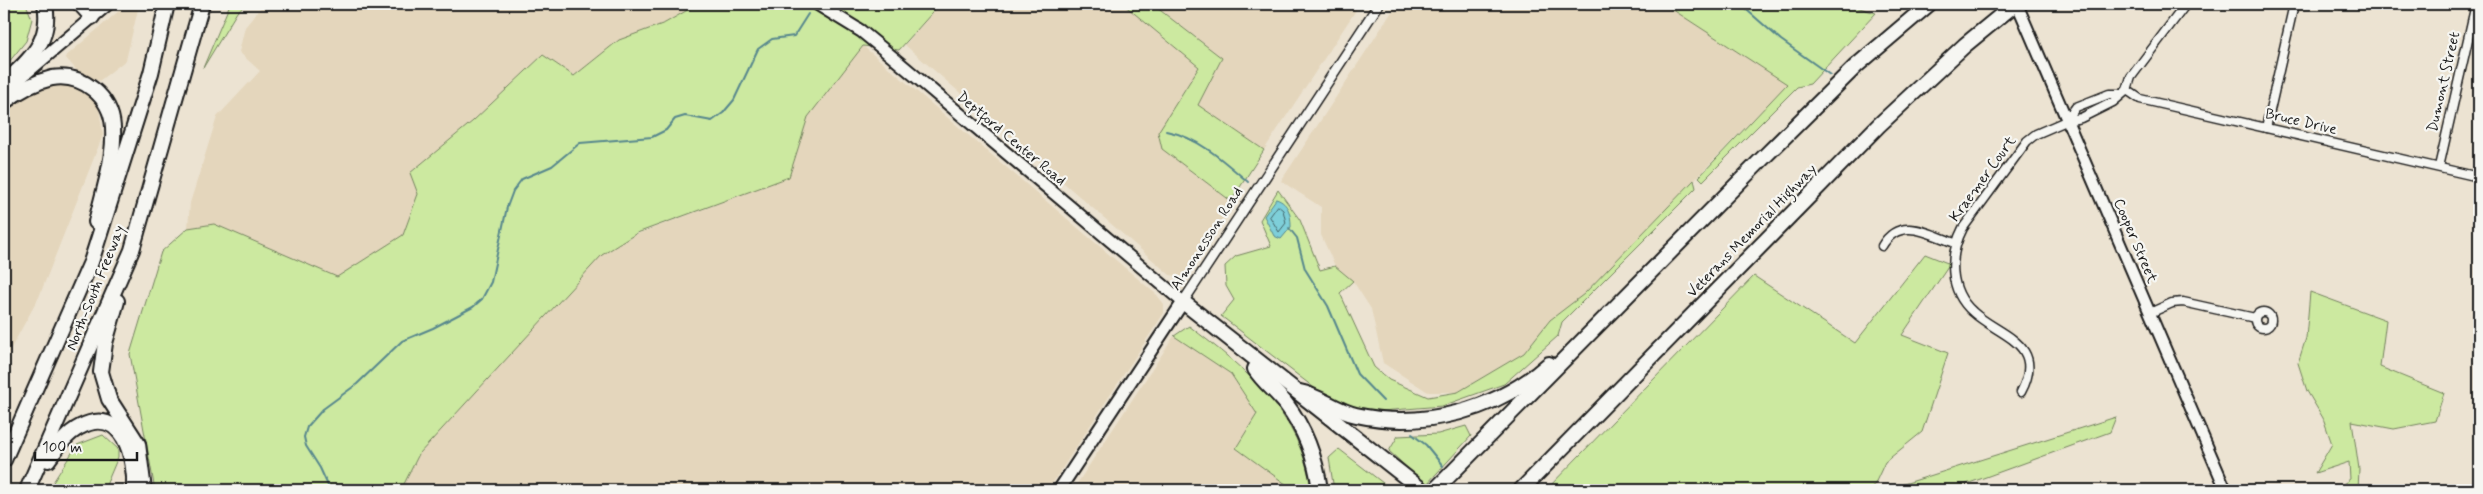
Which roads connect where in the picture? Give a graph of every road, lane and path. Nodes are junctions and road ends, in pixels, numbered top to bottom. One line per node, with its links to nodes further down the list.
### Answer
1 (45, 4): 14 (highway)
2 (80, 4): 13 (highway)
3 (108, 4): 13 (main road)
4 (167, 4): 25 (highway, North-South Freeway)
5 (202, 4): 24 (highway, North-South Freeway)
6 (816, 4): 27 (main road, Deptford Center Road)
7 (1379, 4): 27 (street, Almonesson Road)
8 (1929, 4): 26 (highway)
9 (2016, 4): 18 (main road, Cooper Street); 46 (highway, Veterans Memorial Highway)
10 (2186, 4): 16 (street)
11 (2294, 4): 19 (street)
12 (2476, 4): 20 (street, Dumont Street)
13 (92, 17): 15 (main road)
14 (4, 83)
15 (4, 92)
16 (2124, 92): 18 (street); 18 (street); 19 (street, Bruce Drive)
17 (4, 102): 25 (highway)
18 (2066, 121): 22 (street, Kraemer Court); 28 (main road, Cooper Street)
19 (2266, 128): 20 (street, Bruce Drive)
20 (2439, 167): 21 (street, Bruce Drive)
21 (2479, 177)
22 (1956, 243): 23 (street); 33 (street, Kraemer Court)
23 (1882, 246)
24 (132, 250): 37 (highway, North-South Freeway); 40 (highway)
25 (91, 262): 34 (highway, North-South Freeway)
26 (1648, 274): 32 (highway); 45 (highway)
27 (1183, 302): 30 (highway); 41 (main road, Almonesson Road)
28 (2150, 313): 29 (street); 47 (main road, Cooper Street)
29 (2255, 318)
30 (1248, 355): 31 (highway); 42 (highway)
31 (1270, 372): 32 (highway); 36 (highway)
32 (1300, 392): 36 (highway)
33 (2021, 392)
34 (4, 460)
35 (133, 468): 37 (highway); 38 (highway); 39 (highway)
36 (1399, 477): 43 (highway); 44 (highway)
37 (28, 490)
38 (123, 490)
39 (134, 490)
40 (144, 490)
41 (1059, 490)
42 (1320, 490)
43 (1408, 490)
44 (1422, 490)
45 (1435, 490)
46 (1521, 490)
47 (2226, 490)

